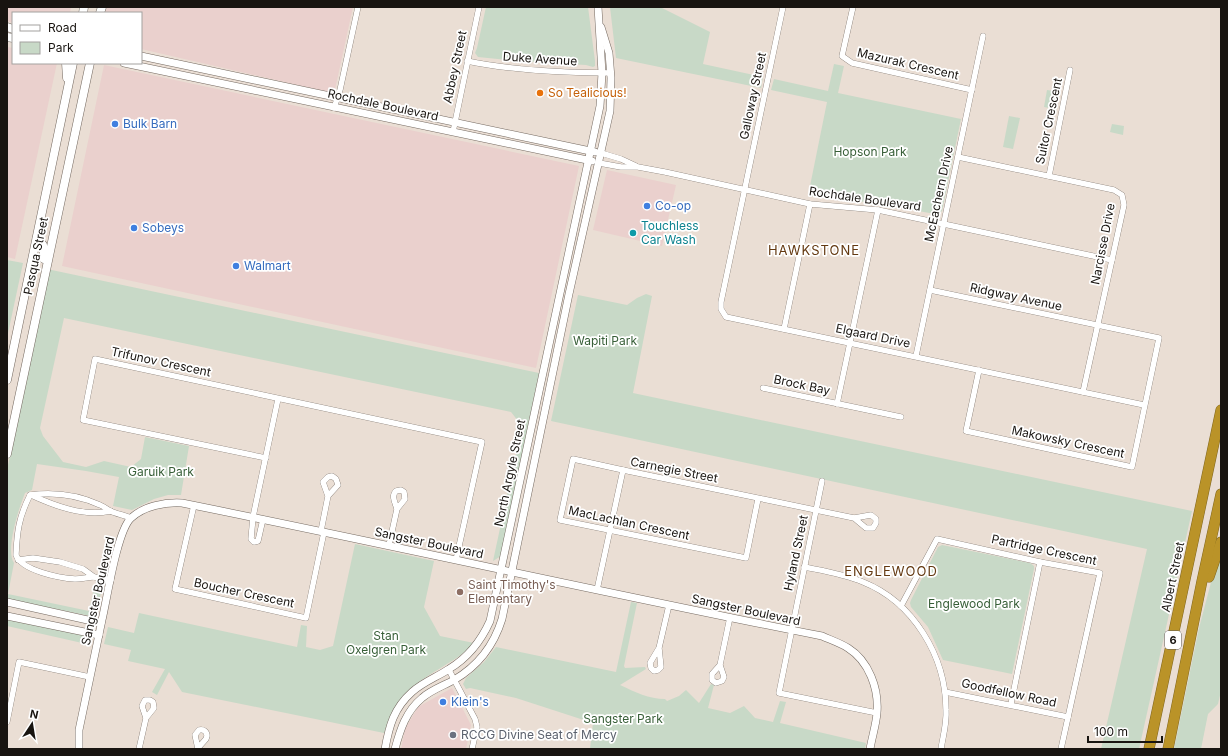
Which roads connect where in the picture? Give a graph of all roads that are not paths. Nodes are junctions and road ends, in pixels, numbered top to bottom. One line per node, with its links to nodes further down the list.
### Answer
1 (358, 7): 19 (street)
2 (479, 7): 9 (street, Abbey Street)
3 (598, 7): 6 (street)
4 (783, 7): 30 (street, Galloway Street)
5 (853, 7): 18 (street, Mazurak Crescent)
6 (599, 21): 15 (street, North Argyle Street); 16 (street, North Argyle Street)
7 (983, 36): 18 (street, McEachern Drive)
8 (142, 56): 19 (street, Rochdale Boulevard)
9 (467, 62): 15 (street, Duke Avenue); 21 (street, Abbey Street)
10 (66, 64): 17 (main road)
11 (73, 64): 17 (main road, Pasqua Street)
12 (90, 64): 36 (main road, Pasqua Street)
13 (129, 64): 20 (street, Rochdale Boulevard)
14 (1070, 70): 29 (street, Suitor Crescent)
15 (602, 73): 16 (street, Duke Avenue); 23 (street, North Argyle Street)
16 (611, 73): 24 (street, North Argyle Street)
17 (68, 90): 34 (main road, Pasqua Street)
18 (972, 90): 25 (street, McEachern Drive)
19 (337, 98): 20 (street); 21 (street, Rochdale Boulevard)
20 (334, 108): 22 (street, Rochdale Boulevard)
21 (455, 122): 22 (street, Abbey Street); 23 (street, Rochdale Boulevard)
22 (453, 132): 26 (street, Rochdale Boulevard)
23 (591, 152): 24 (street, Rochdale Boulevard); 26 (street, North Argyle Street)
24 (601, 153): 27 (street, North Argyle Street); 28 (street, Rochdale Boulevard)
25 (958, 157): 29 (street, Narcisse Drive); 33 (street, McEachern Drive)
26 (589, 160): 27 (street, Rochdale Boulevard); 75 (street, North Argyle Street)
27 (599, 163): 28 (street, Rochdale Boulevard); 76 (street, North Argyle Street)
28 (638, 167): 30 (street, Rochdale Boulevard)
29 (1049, 176): 35 (street, Narcisse Drive)
30 (744, 190): 31 (street, Rochdale Boulevard); 39 (street, Elgaard Drive)
31 (810, 204): 32 (street, Rochdale Boulevard); 39 (street)
32 (878, 210): 33 (street, Rochdale Boulevard); 40 (street)
33 (944, 224): 35 (street, Rochdale Boulevard); 37 (street, McEachern Drive)
34 (36, 238): 36 (main road); 43 (main road, Pasqua Street)
35 (1112, 260): 38 (street, Narcisse Drive)
36 (42, 286): 51 (main road, Pasqua Street)
37 (930, 290): 38 (street, Ridgway Avenue); 41 (street, McEachern Drive)
38 (1098, 325): 45 (street, Narcisse Drive); 48 (street, Makowsky Crescent)
39 (784, 329): 40 (street, Elgaard Drive)
40 (850, 342): 41 (street, Elgaard Drive); 47 (street)
41 (916, 356): 42 (street, Elgaard Drive)
42 (979, 370): 45 (street, Elgaard Drive); 48 (street, Makowsky Crescent)
43 (7, 380)
44 (763, 388): 47 (street, Brock Bay)
45 (1083, 392): 48 (street, Elgaard Drive)
46 (278, 399): 52 (street); 52 (street, Trifunov Crescent); 72 (street, Trifunov Crescent)
47 (837, 404): 50 (street, Brock Bay)
48 (1144, 405)
49 (1221, 410): 98 (highway, Albert Street / 6)
50 (901, 417)
51 (7, 454)
52 (266, 458): 63 (street)
53 (623, 470): 58 (street, Carnegie Street); 67 (street, Carnegie Street); 67 (street, MacLachlan Crescent)
54 (822, 481): 61 (street, Hyland Street)
55 (1221, 494): 83 (highway, 6)
56 (30, 495): 62 (street); 62 (street); 71 (street)
57 (328, 496): 68 (street)
58 (758, 499): 61 (street, Carnegie Street); 67 (street, MacLachlan Crescent)
59 (194, 505): 63 (street, Sangster Boulevard); 64 (street, Sangster Boulevard); 68 (street, Boucher Crescent)
60 (397, 509): 70 (street)
61 (816, 510): 65 (street, Carnegie Street); 74 (street, Hyland Street)
62 (111, 511): 64 (street)
63 (253, 517): 66 (street, Sangster Boulevard); 66 (street)
64 (130, 518): 78 (street, Sangster Boulevard)
65 (854, 518)
66 (263, 519): 68 (street, Sangster Boulevard)
67 (611, 530): 79 (street, Carnegie Street)
68 (322, 531): 70 (street, Sangster Boulevard)
69 (1221, 542): 83 (highway)
70 (389, 545): 72 (street, Sangster Boulevard)
71 (18, 560): 77 (street); 77 (street)
72 (456, 560): 75 (street, Sangster Boulevard)
73 (1040, 562): 82 (street, Partridge Crescent); 95 (street); 97 (street, Partridge Crescent)
74 (804, 567): 82 (street); 87 (street, Hyland Street)
75 (501, 570): 76 (street, Sangster Boulevard); 91 (street, North Argyle Street)
76 (512, 572): 79 (street, Sangster Boulevard); 93 (street, North Argyle Street)
77 (94, 577): 78 (street)
78 (110, 580): 86 (street, Sangster Boulevard)
79 (597, 590): 81 (street, Sangster Boulevard)
80 (7, 602): 86 (street)
81 (669, 605): 85 (street, Sangster Boulevard); 89 (street)
82 (901, 606): 94 (street)
83 (1195, 614): 111 (highway, 6)
84 (7, 616): 88 (street)
85 (730, 617): 87 (street, Sangster Boulevard); 90 (street)
86 (102, 623): 88 (street, Sangster Boulevard)
87 (792, 630): 96 (street, Sangster Boulevard); 96 (street, Hyland Street)
88 (99, 635): 92 (street, Sangster Boulevard)
89 (659, 648)
90 (720, 665)
91 (449, 670): 93 (street); 103 (street, North Argyle Street)
92 (90, 677): 100 (street); 101 (street, Sangster Boulevard)
93 (454, 680): 104 (street, North Argyle Street); 105 (street)
94 (945, 692): 95 (street, Goodfellow Road); 107 (street)
95 (1011, 704): 97 (street, Goodfellow Road)
96 (877, 713): 106 (street, Sangster Boulevard)
97 (1068, 717): 108 (street)
98 (1156, 717): 109 (highway); 110 (highway, Albert Street / 6)
99 (146, 718): 102 (street)
100 (7, 722)
101 (79, 749)
102 (139, 749)
103 (385, 749)
104 (396, 749)
105 (472, 749)
106 (870, 749)
107 (941, 749)
108 (1062, 749)
109 (1146, 749)
110 (1149, 749)
111 (1168, 749)

